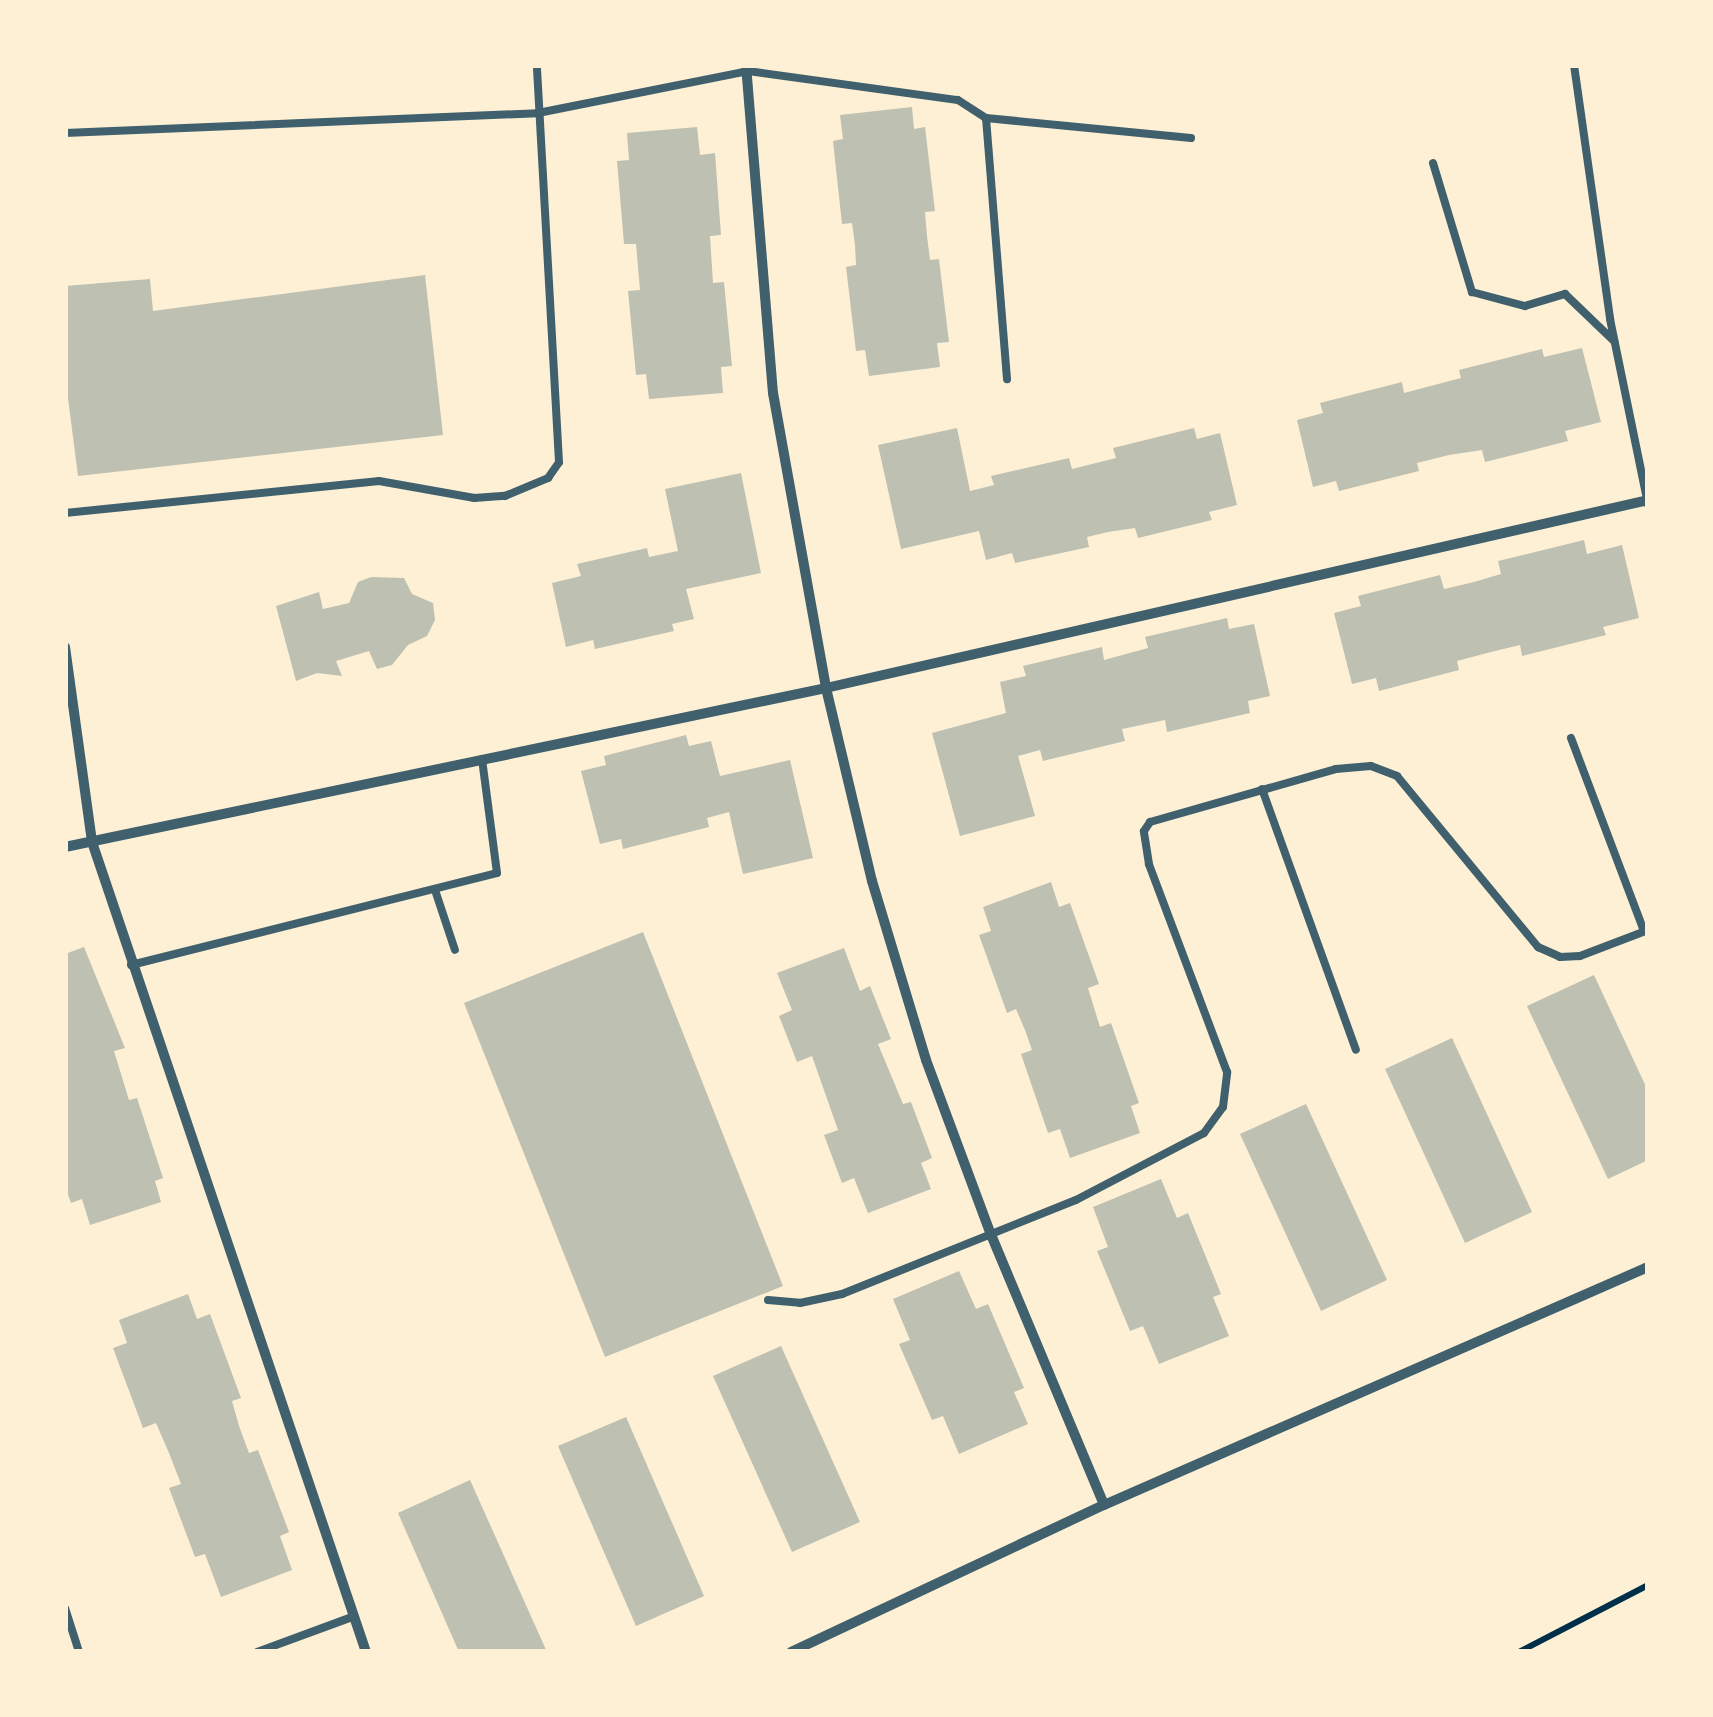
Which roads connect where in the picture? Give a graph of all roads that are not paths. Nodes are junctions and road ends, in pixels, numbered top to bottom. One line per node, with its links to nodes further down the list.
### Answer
1 (537, 65): 4 (lane)
2 (1574, 65): 9 (lane)
3 (747, 68): 4 (lane); 5 (lane); 14 (street)
4 (538, 113): 6 (lane); 12 (lane)
5 (986, 118): 7 (lane); 10 (lane)
6 (65, 134)
7 (1191, 138)
8 (1433, 163): 9 (lane)
9 (1614, 341): 11 (lane)
10 (1006, 379)
11 (1648, 502): 14 (street)
12 (65, 513)
13 (65, 647): 18 (street)
14 (826, 688): 16 (street); 25 (street)
15 (1571, 738): 21 (lane)
16 (482, 759): 18 (street); 20 (lane)
17 (1262, 789): 21 (lane); 24 (lane); 25 (lane)
18 (92, 842): 19 (street); 23 (street)
19 (65, 847)
20 (436, 890): 22 (lane); 23 (lane)
21 (1646, 931)
22 (456, 950)
23 (131, 965): 30 (street)
24 (1356, 1050)
25 (992, 1237): 27 (lane); 28 (street)
26 (1648, 1268): 28 (street)
27 (768, 1300)
28 (1104, 1505): 34 (street)
29 (65, 1608): 31 (lane)
30 (352, 1617): 32 (lane); 33 (street)
31 (78, 1652)
32 (257, 1652)
33 (366, 1652)
34 (791, 1652)

